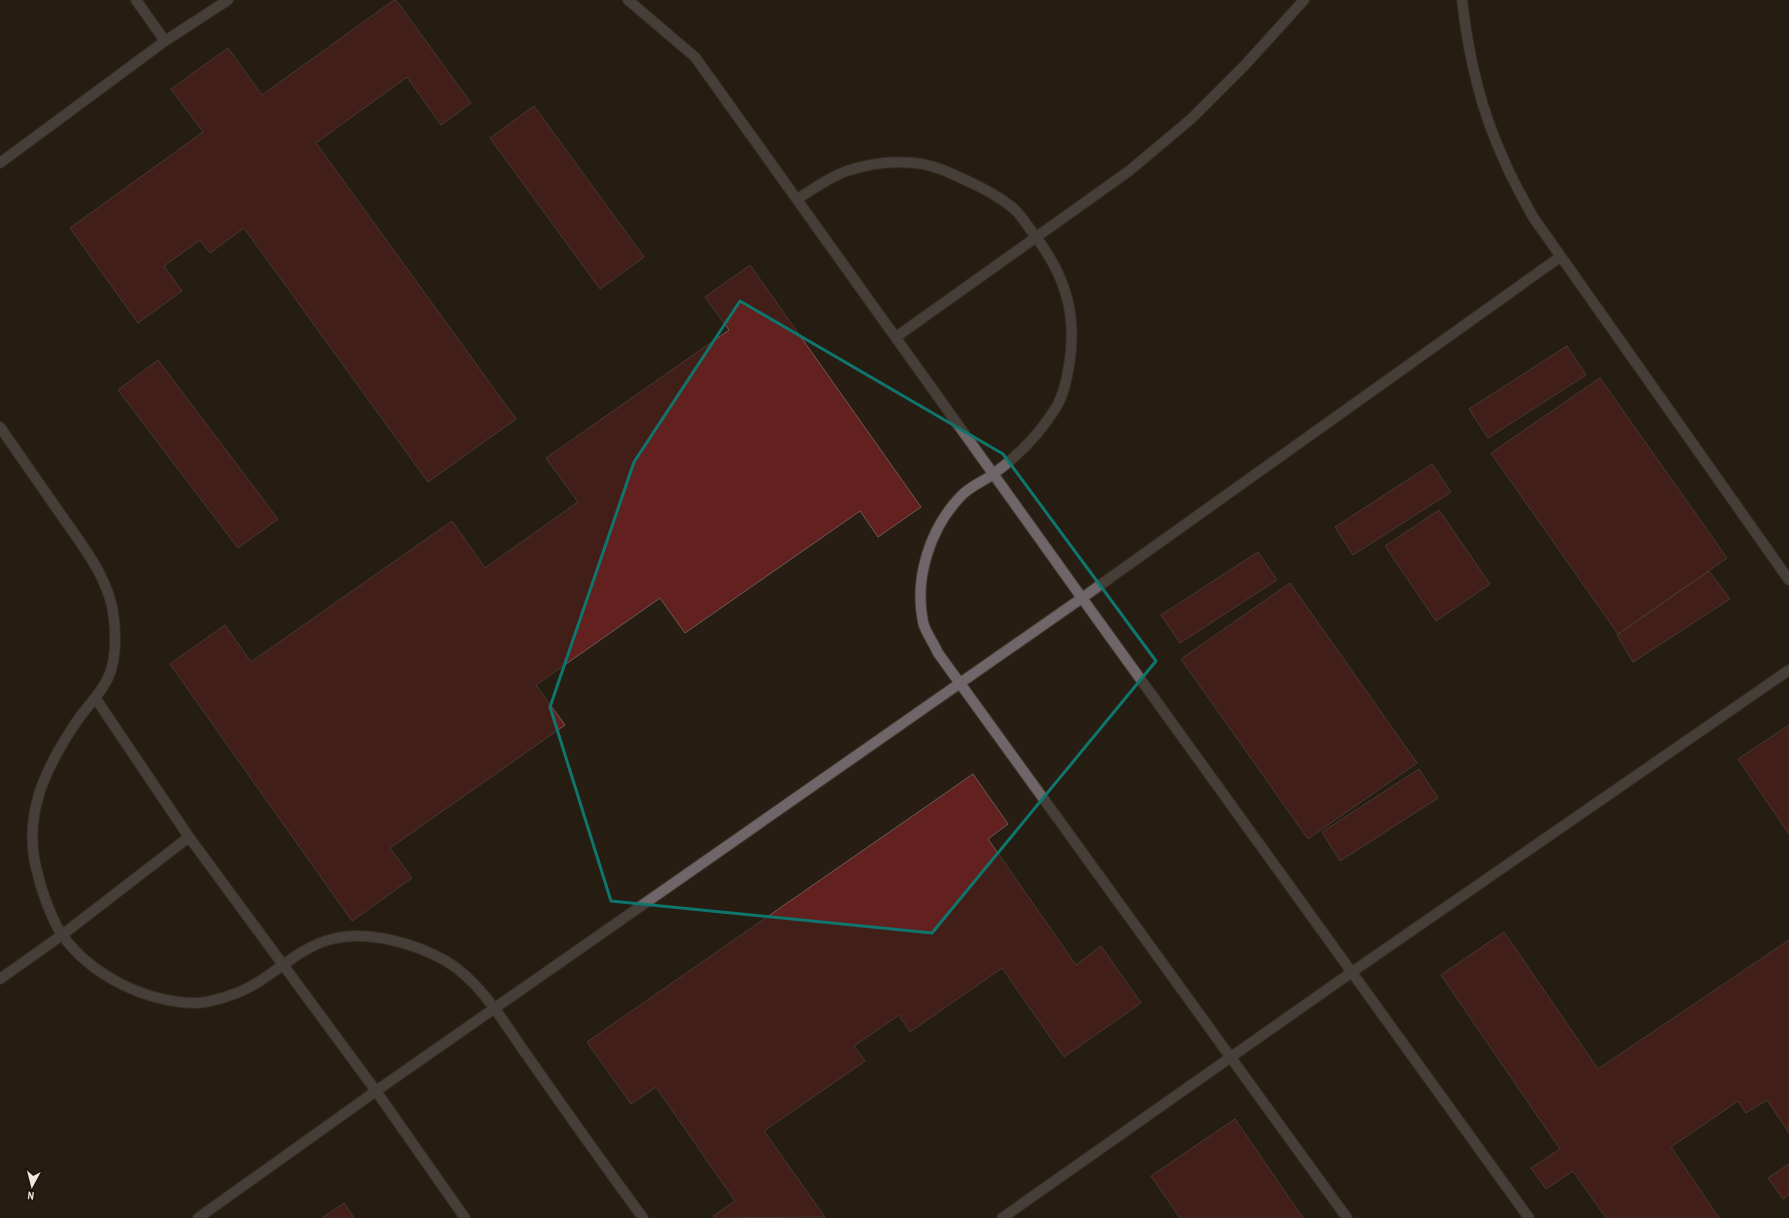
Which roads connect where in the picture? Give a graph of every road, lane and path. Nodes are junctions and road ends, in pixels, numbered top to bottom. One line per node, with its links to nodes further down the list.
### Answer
1 (136, 0): 6 (lane)
2 (228, 0): 6 (lane)
3 (628, 0): 8 (lane)
4 (1304, 0): 9 (lane)
5 (1462, 0): 10 (lane)
6 (165, 42): 7 (lane)
7 (0, 163)
8 (797, 199): 9 (lane); 11 (lane)
9 (1036, 237): 11 (lane); 13 (lane)
10 (1560, 257): 14 (lane); 15 (lane)
11 (896, 337): 13 (lane)
12 (0, 427): 18 (lane)
13 (994, 474): 15 (lane); 17 (lane)
14 (1789, 580)
15 (1082, 598): 17 (lane); 22 (lane)
16 (1789, 670): 22 (lane)
17 (960, 683): 24 (lane); 25 (lane)
18 (96, 699): 19 (lane); 20 (lane)
19 (189, 837): 20 (lane); 21 (lane)
20 (62, 935): 21 (lane); 23 (lane)
21 (283, 965): 24 (lane); 26 (lane)
22 (1352, 972): 25 (lane); 32 (lane)
23 (0, 979)
24 (494, 1009): 26 (lane); 29 (lane)
25 (1230, 1057): 30 (lane); 31 (lane)
26 (376, 1091): 27 (lane); 28 (lane)
27 (198, 1218)
28 (465, 1218)
29 (643, 1218)
30 (1002, 1218)
31 (1347, 1218)
32 (1529, 1218)

